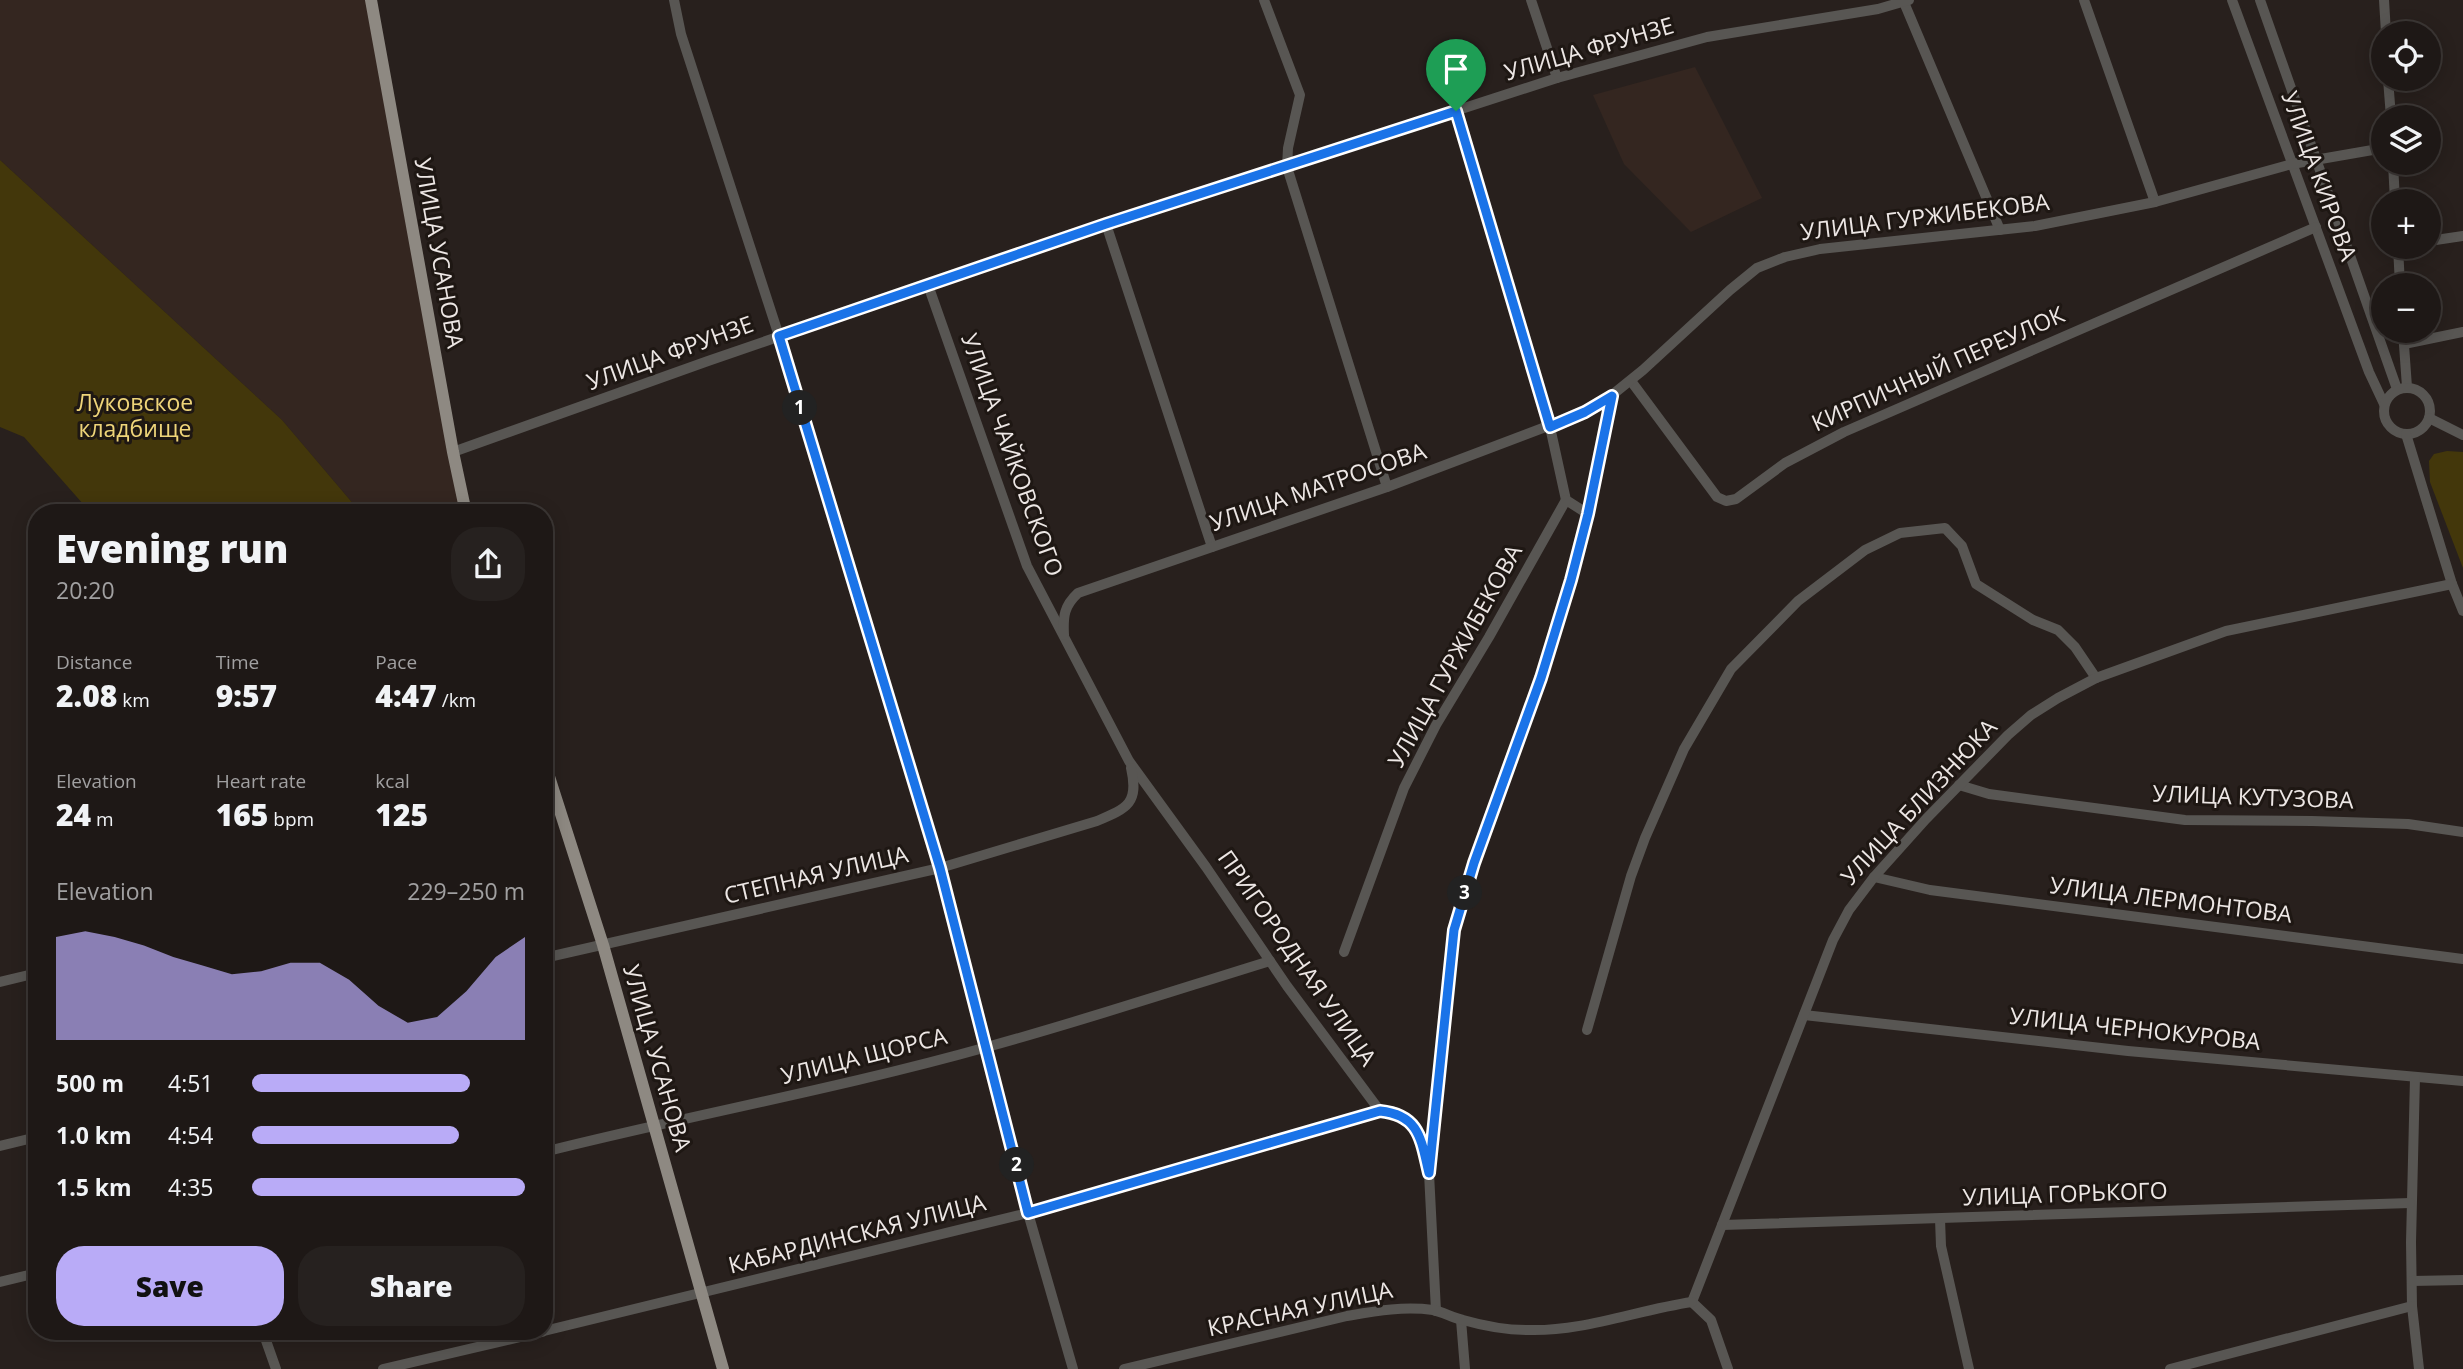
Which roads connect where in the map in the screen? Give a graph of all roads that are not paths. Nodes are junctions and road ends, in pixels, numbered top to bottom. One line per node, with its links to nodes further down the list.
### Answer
1 (371, 0): 35 (main road, УЛИЦА УСАНОВА)
2 (674, 0): 25 (street)
3 (1264, 0): 16 (street)
4 (1531, 0): 11 (street)
5 (1905, 0): 11 (street, УЛИЦА ФРУНЗЕ); 20 (street)
6 (2084, 0): 17 (street)
7 (2232, 0): 15 (street, УЛИЦА КИРОВА)
8 (2260, 0): 14 (street, УЛИЦА КИРОВА)
9 (2384, 0): 10 (street)
10 (2385, 21)
11 (1557, 78): 12 (street, УЛИЦА ФРУНЗЕ)
12 (1456, 111): 16 (street, УЛИЦА ФРУНЗЕ); 32 (street)
13 (2371, 150): 14 (street, УЛИЦА ГУРЖИБЕКОВА)
14 (2316, 159): 15 (street, УЛИЦА ГУРЖИБЕКОВА); 28 (street, УЛИЦА КИРОВА)
15 (2292, 164): 17 (street, УЛИЦА ГУРЖИБЕКОВА); 19 (street, УЛИЦА КИРОВА)
16 (1287, 167): 18 (street, УЛИЦА ФРУНЗЕ); 36 (street)
17 (2155, 202): 20 (street, УЛИЦА ГУРЖИБЕКОВА)
18 (1106, 224): 23 (street, УЛИЦА ФРУНЗЕ); 40 (street)
19 (2316, 227): 27 (street, КИРПИЧНЫЙ ПЕРЕУЛОК); 30 (street, УЛИЦА КИРОВА)
20 (2000, 230): 27 (street, УЛИЦА ГУРЖИБЕКОВА)
21 (2463, 236): 22 (street)
22 (2441, 239)
23 (928, 285): 25 (street, УЛИЦА ФРУНЗЕ); 43 (street, УЛИЦА ЧАЙКОВСКОГО)
24 (2463, 332): 26 (street)
25 (779, 336): 35 (street, УЛИЦА ФРУНЗЕ); 49 (street)
26 (2403, 344): 28 (street)
27 (1631, 381): 29 (street, УЛИЦА ГУРЖИБЕКОВА)
28 (2402, 388): 30 (street); 31 (street, УЛИЦА КИРОВА)
29 (1612, 396): 32 (street, УЛИЦА МАТРОСОВА); 39 (street)
30 (2384, 404): 33 (street, УЛИЦА КИРОВА)
31 (2429, 418): 33 (street); 34 (street)
32 (1550, 427): 36 (street, УЛИЦА МАТРОСОВА); 37 (street)
33 (2406, 434): 41 (street, УЛИЦА КИРОВА)
34 (2463, 435)
35 (453, 452): 38 (main road, УЛИЦА УСАНОВА)
36 (1387, 487): 40 (street, УЛИЦА МАТРОСОВА)
37 (1566, 500): 39 (street); 52 (street, УЛИЦА ГУРЖИБЕКОВА)
38 (464, 504)
39 (1588, 514): 68 (street)
40 (1212, 547): 43 (street, УЛИЦА МАТРОСОВА)
41 (2452, 584): 42 (street, УЛИЦА КИРОВА); 44 (street, УЛИЦА БЛИЗНЮКА)
42 (2463, 611)
43 (1064, 635): 45 (street, ПРИГОРОДНАЯ УЛИЦА)
44 (2096, 678): 46 (street, УЛИЦА БЛИЗНЮКА); 59 (street)
45 (1129, 761): 49 (street, СТЕПНАЯ УЛИЦА); 55 (street, ПРИГОРОДНАЯ УЛИЦА)
46 (1959, 785): 48 (street, УЛИЦА КУТУЗОВА); 50 (street, УЛИЦА БЛИЗНЮКА)
47 (553, 789): 51 (main road, УЛИЦА УСАНОВА)
48 (2463, 832)
49 (940, 868): 51 (street, СТЕПНАЯ УЛИЦА); 60 (street)
50 (1874, 877): 54 (street, УЛИЦА ЛЕРМОНТОВА); 58 (street, УЛИЦА БЛИЗНЮКА)
51 (603, 945): 53 (street, СТЕПНАЯ УЛИЦА); 64 (main road, УЛИЦА УСАНОВА)
52 (1344, 952)
53 (553, 956)
54 (2463, 959)
55 (1270, 961): 60 (street, УЛИЦА ЩОРСА); 63 (street, ПРИГОРОДНАЯ УЛИЦА)
56 (28, 975): 57 (street)
57 (0, 982)
58 (1804, 1014): 61 (street, УЛИЦА ЧЕРНОКУРОВА); 72 (street, УЛИЦА БЛИЗНЮКА)
59 (1587, 1030)
60 (987, 1047): 64 (street, УЛИЦА ЩОРСА); 70 (street)
61 (2415, 1076): 62 (street, УЛИЦА ЧЕРНОКУРОВА); 69 (street)
62 (2463, 1081)
63 (1380, 1111): 68 (street); 70 (street, КАБАРДИНСКАЯ УЛИЦА)
64 (654, 1125): 67 (street, УЛИЦА ЩОРСА); 77 (main road, УЛИЦА УСАНОВА)
65 (28, 1139): 66 (street)
66 (0, 1146)
67 (553, 1151)
68 (1429, 1173): 80 (street)
69 (2410, 1203): 71 (street, УЛИЦА ГОРЬКОГО); 75 (street)
70 (1028, 1213): 77 (street, КАБАРДИНСКАЯ УЛИЦА); 88 (street)
71 (1940, 1219): 72 (street, УЛИЦА ГОРЬКОГО); 92 (street)
72 (1721, 1225): 78 (street, УЛИЦА БЛИЗНЮКА)
73 (28, 1275): 76 (street)
74 (2463, 1280): 75 (street)
75 (2412, 1281): 79 (street)
76 (0, 1282)
77 (701, 1295): 82 (street, КАБАРДИНСКАЯ УЛИЦА); 87 (main road, УЛИЦА УСАНОВА)
78 (1692, 1302): 81 (street, КРАСНАЯ УЛИЦА); 91 (street)
79 (2412, 1306): 93 (street); 94 (street)
80 (1436, 1311): 81 (street, КРАСНАЯ УЛИЦА); 89 (street, КРАСНАЯ УЛИЦА)
81 (1461, 1320): 90 (street)
82 (553, 1329)
83 (266, 1340): 85 (street)
84 (505, 1340): 86 (street, КАБАРДИНСКАЯ УЛИЦА)
85 (276, 1369)
86 (383, 1369)
87 (723, 1369)
88 (1073, 1369)
89 (1124, 1369)
90 (1465, 1369)
91 (1728, 1369)
92 (1969, 1369)
93 (2171, 1369)
94 (2419, 1369)

